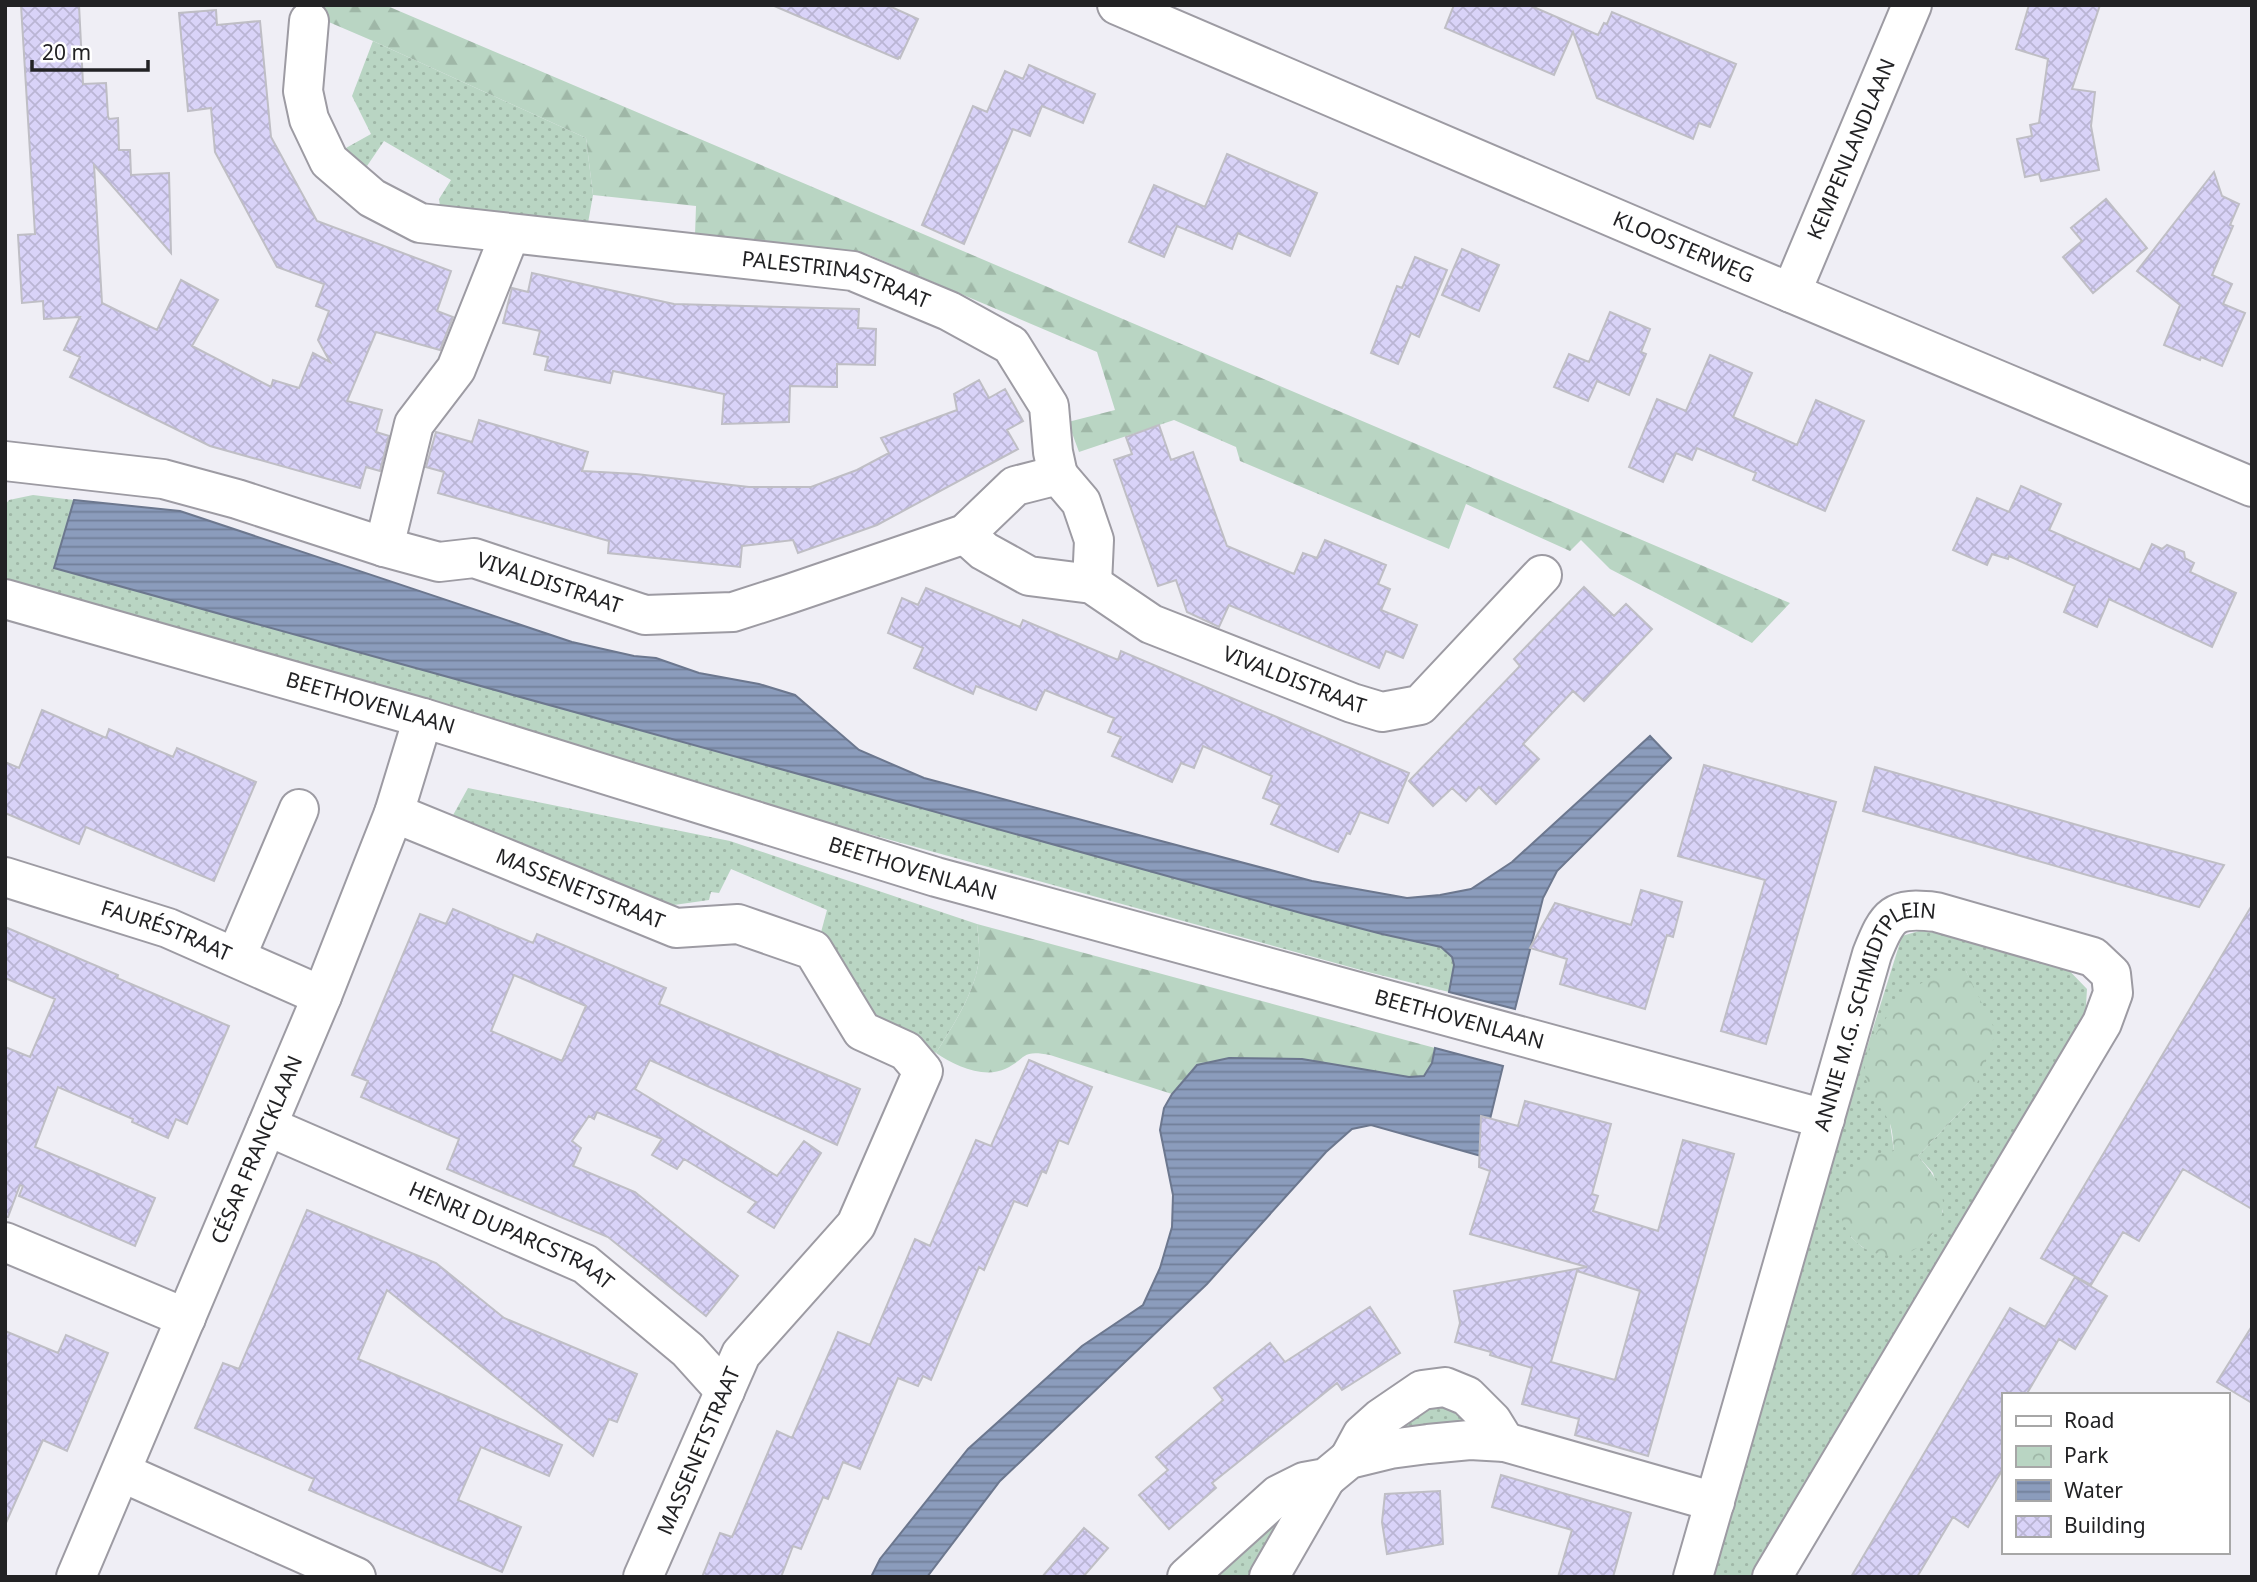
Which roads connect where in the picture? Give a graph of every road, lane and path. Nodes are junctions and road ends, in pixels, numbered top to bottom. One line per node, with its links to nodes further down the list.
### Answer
1 (1912, 5): 5 (street, KEMPENLANDLAAN)
2 (1119, 6): 5 (street, KLOOSTERWEG)
3 (309, 21): 4 (street, PALESTRINASTRAAT)
4 (510, 234): 7 (street, PALESTRINASTRAAT); 10 (street)
5 (1791, 293): 8 (street, KLOOSTERWEG)
6 (5, 461): 10 (street, VIVALDISTRAAT)
7 (1058, 475): 9 (street, VIVALDISTRAAT); 12 (street)
8 (2252, 487)
9 (965, 534): 10 (street, VIVALDISTRAAT); 12 (street, VIVALDISTRAAT)
10 (384, 547)
11 (1542, 575): 12 (street, VIVALDISTRAAT)
12 (1092, 584)
13 (5, 599): 14 (street, BEETHOVENLAAN)
14 (423, 718): 16 (street, CÉSAR FRANCKLAAN); 20 (street, BEETHOVENLAAN)
15 (299, 809): 18 (street)
16 (394, 813): 19 (street, CÉSAR FRANCKLAAN); 24 (street, MASSENETSTRAAT)
17 (5, 877): 18 (street, FAURÉSTRAAT)
18 (236, 957): 19 (street, FAURÉSTRAAT)
19 (322, 996): 21 (street, CÉSAR FRANCKLAAN)
20 (1825, 1119): 28 (street, ANNIE M.G. SCHMIDTPLEIN); 35 (street, ANNIE M.G. SCHMIDTPLEIN)
21 (267, 1126): 23 (street, CÉSAR FRANCKLAAN); 24 (street, HENRI DUPARCSTRAAT)
22 (5, 1242): 23 (street)
23 (186, 1318): 27 (street, CÉSAR FRANCKLAAN)
24 (725, 1391): 31 (street, MASSENETSTRAAT)
25 (1505, 1442): 26 (street); 26 (street); 28 (street)
26 (1338, 1469): 32 (street); 33 (street)
27 (121, 1472): 29 (street, CÉSAR FRANCKLAAN); 30 (street)
28 (1715, 1502): 34 (street, ANNIE M.G. SCHMIDTPLEIN)
29 (76, 1577)
30 (356, 1577)
31 (643, 1577)
32 (1187, 1577)
33 (1269, 1577)
34 (1693, 1577)
35 (1772, 1577)

